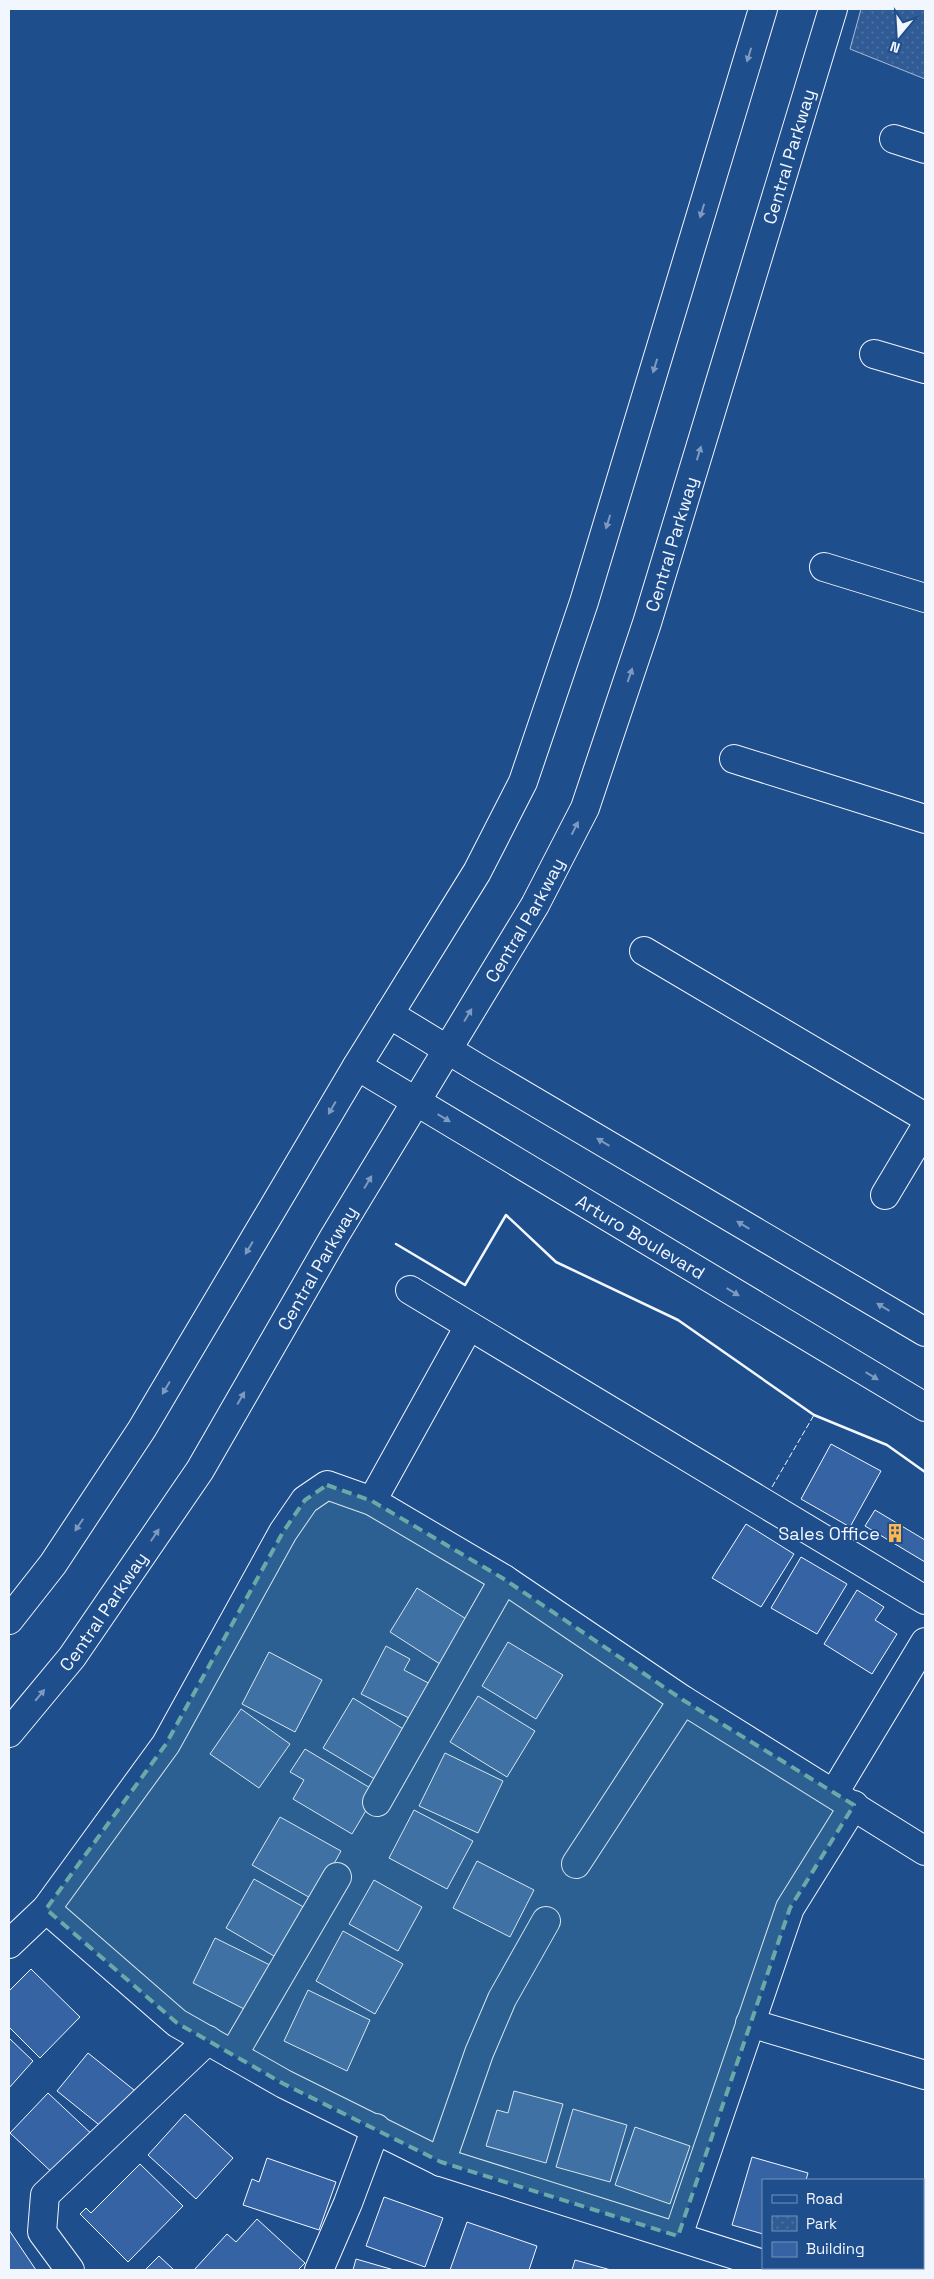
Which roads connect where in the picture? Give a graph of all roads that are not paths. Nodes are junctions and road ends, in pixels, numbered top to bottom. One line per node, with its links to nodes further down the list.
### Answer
1 (763, 9): 12 (street, one-way to 12)
2 (833, 9): 13 (street, Central Parkway, one-way to 2)
3 (894, 139): 4 (street)
4 (925, 149)
5 (874, 354): 6 (street)
6 (925, 369)
7 (824, 567): 8 (street)
8 (925, 598)
9 (734, 759): 10 (street)
10 (925, 819)
11 (644, 951): 16 (street)
12 (390, 1014): 13 (street); 14 (street)
13 (447, 1050): 15 (street, Central Parkway); 21 (street, one-way to 13)
14 (357, 1066): 15 (street, Arturo Boulevard); 26 (street, one-way to 26)
15 (417, 1102): 22 (street, Arturo Boulevard, one-way to 22); 29 (street, Central Parkway, one-way to 15)
16 (925, 1117)
17 (925, 1128): 18 (street)
18 (885, 1195)
19 (410, 1290): 20 (street)
20 (469, 1326): 23 (street); 25 (street)
21 (925, 1332)
22 (925, 1407)
23 (372, 1502): 24 (street); 35 (street)
24 (504, 1579): 28 (street); 31 (street)
25 (925, 1600)
26 (9, 1620)
27 (925, 1642): 30 (street)
28 (683, 1700): 30 (street); 33 (street)
29 (9, 1733)
30 (844, 1799): 32 (street); 38 (street)
31 (377, 1802)
32 (925, 1851)
33 (576, 1864)
34 (337, 1877): 40 (street)
35 (46, 1909): 37 (street); 39 (street)
36 (546, 1921): 43 (street)
37 (9, 1944)
38 (750, 2023): 41 (street); 44 (street)
39 (208, 2040): 40 (street); 46 (street)
40 (232, 2055): 42 (street)
41 (925, 2075)
42 (376, 2128): 43 (street); 47 (street)
43 (442, 2162): 44 (street)
44 (678, 2236): 45 (street)
45 (762, 2263)
46 (70, 2270)
47 (319, 2270)

